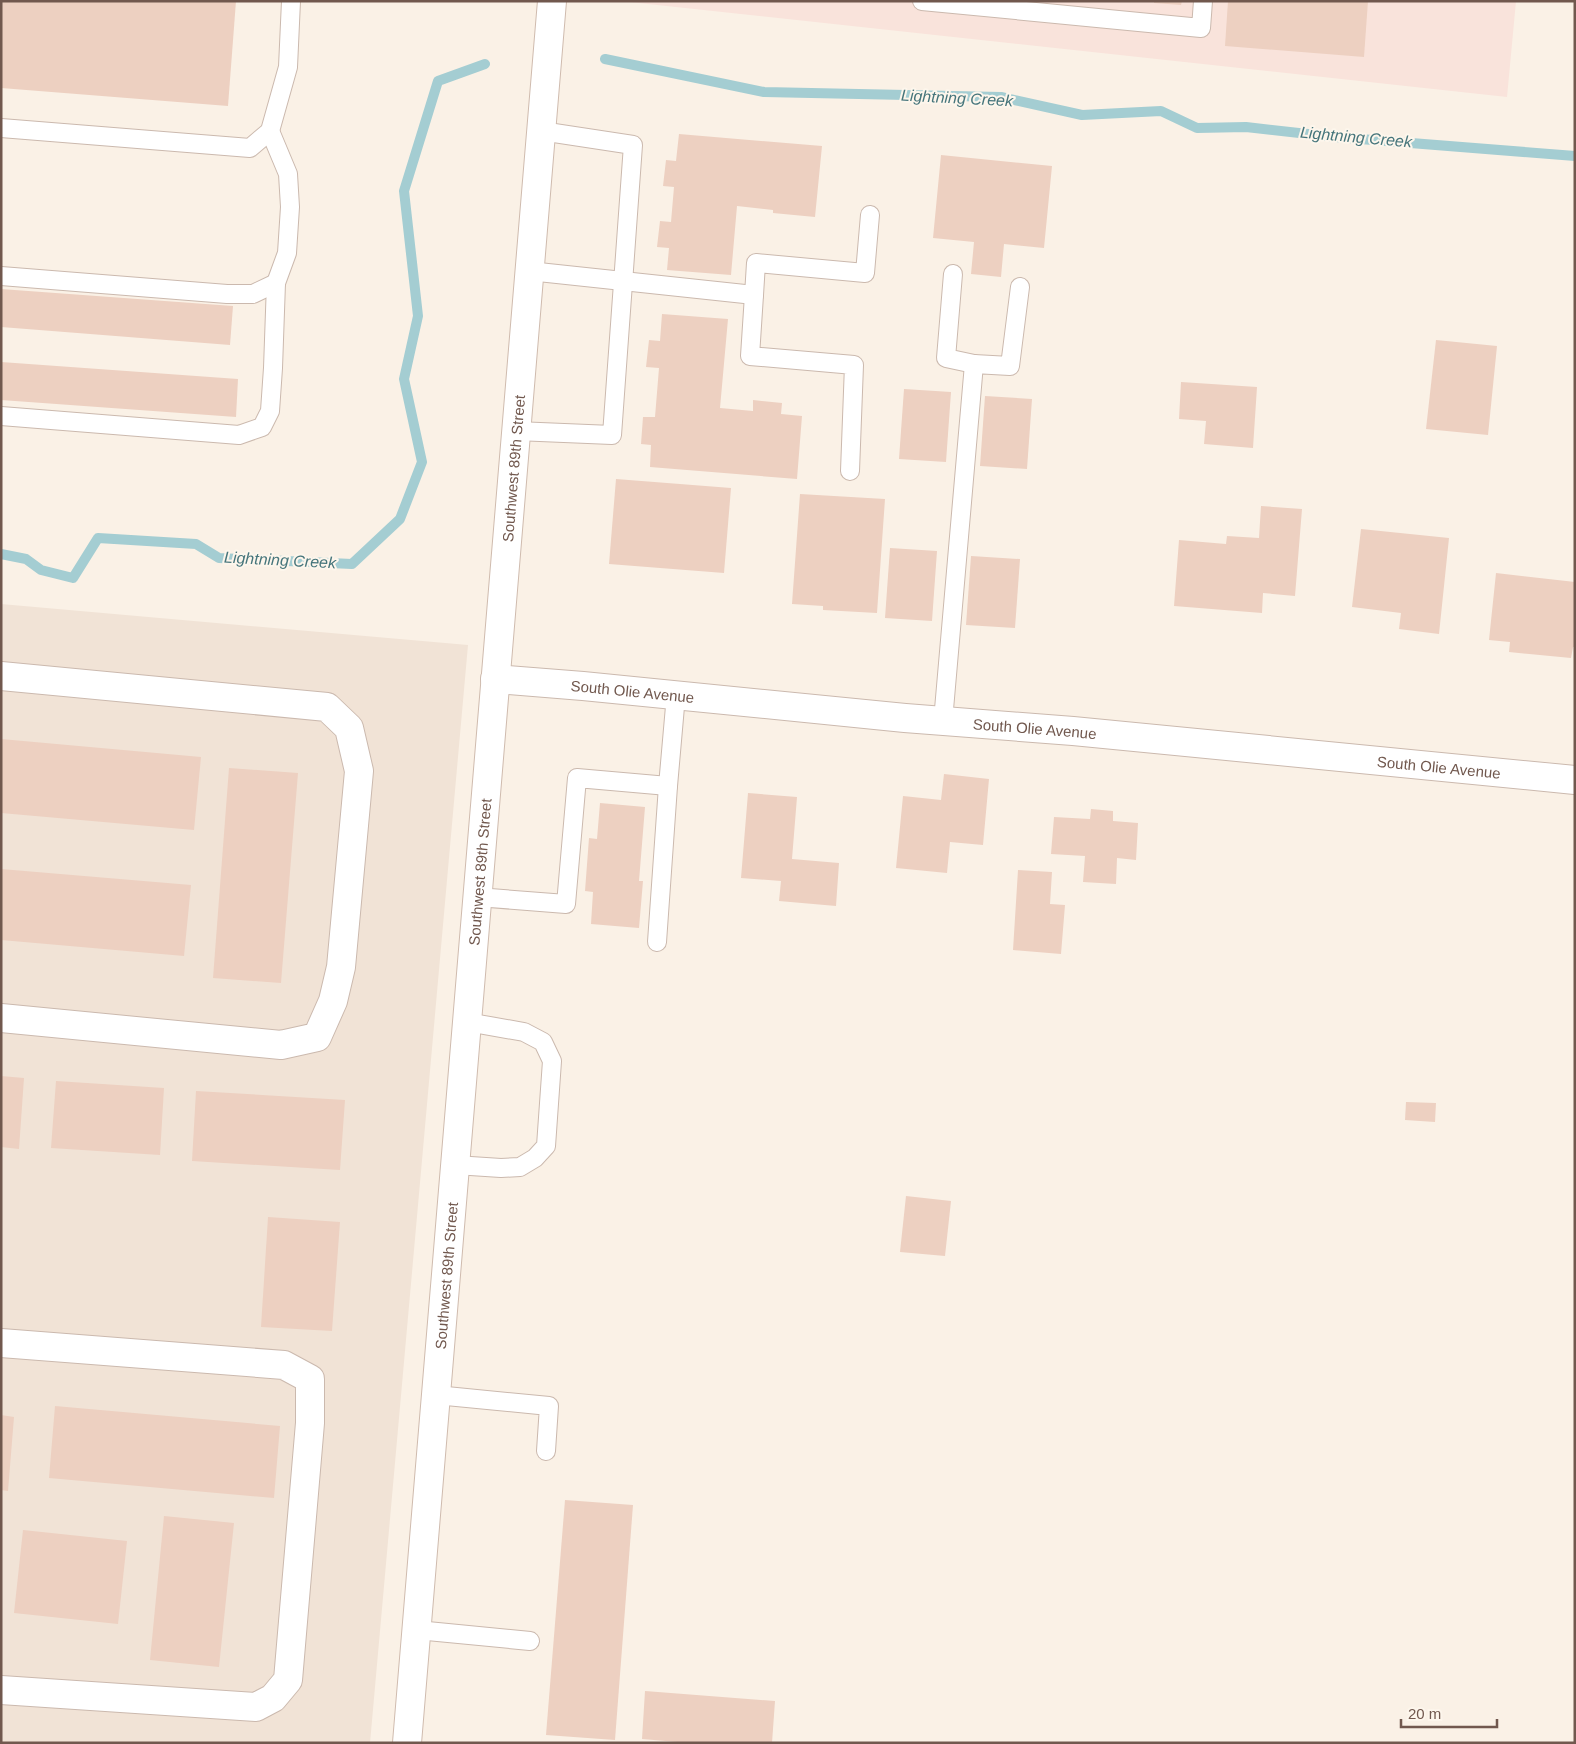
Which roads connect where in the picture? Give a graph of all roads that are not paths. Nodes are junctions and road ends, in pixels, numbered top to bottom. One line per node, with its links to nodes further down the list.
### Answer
1 (291, 1): 7 (lane)
2 (552, 1): 6 (street, Southwest 89th Street)
3 (922, 1): 4 (lane)
4 (1203, 1)
5 (1, 128): 7 (lane)
6 (542, 131): 9 (street, Southwest 89th Street); 12 (lane)
7 (270, 132): 13 (lane)
8 (870, 216): 15 (lane)
9 (529, 271): 12 (lane); 18 (street, Southwest 89th Street)
10 (953, 274): 16 (lane)
11 (1, 276): 13 (lane)
12 (622, 281): 15 (lane); 18 (lane)
13 (276, 282): 17 (lane)
14 (1020, 287): 16 (lane)
15 (754, 295): 19 (lane)
16 (974, 364): 23 (lane)
17 (1, 416)
18 (516, 431): 21 (street, Southwest 89th Street)
19 (850, 471)
20 (1, 676): 28 (street)
21 (495, 679): 22 (street, South Olie Avenue); 26 (street, Southwest 89th Street)
22 (676, 695): 23 (street, South Olie Avenue); 25 (lane)
23 (943, 721): 24 (street, South Olie Avenue)
24 (1575, 780)
25 (668, 786): 26 (lane); 27 (lane)
26 (477, 897): 29 (street, Southwest 89th Street)
27 (657, 942)
28 (1, 1018)
29 (467, 1022): 30 (street, Southwest 89th Street); 30 (lane)
30 (455, 1165): 32 (street, Southwest 89th Street)
31 (1, 1343): 36 (street)
32 (436, 1395): 33 (lane); 34 (street, Southwest 89th Street)
33 (546, 1451)
34 (417, 1630): 35 (lane); 37 (street, Southwest 89th Street)
35 (530, 1641)
36 (1, 1690)
37 (408, 1743)

